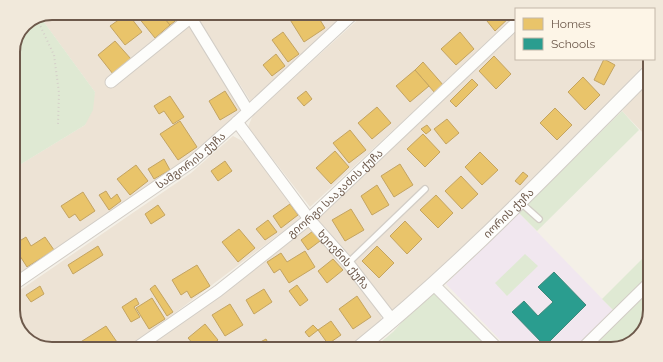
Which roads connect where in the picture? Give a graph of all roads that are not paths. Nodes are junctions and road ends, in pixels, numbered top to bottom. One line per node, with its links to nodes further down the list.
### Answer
1 (188, 20): 6 (street)
2 (195, 20): 7 (street)
3 (347, 20): 7 (street, სამგორის ქუჩა)
4 (515, 24): 11 (street, გიორგი სააკაძის ქუჩა)
5 (643, 78): 10 (street, იორის ქუჩა)
6 (111, 82)
7 (248, 112): 8 (street, სამგორის ქუჩა)
8 (237, 122): 11 (street, ხეივნის ქუჩა); 14 (street, სამგორის ქუჩა)
9 (425, 189): 13 (lane)
10 (520, 202): 12 (lane); 15 (street, იორის ქუჩა)
11 (309, 219): 13 (street, ხეივნის ქუჩა); 18 (street, გიორგი სააკაძის ქუჩა)
12 (539, 219)
13 (348, 263): 17 (street, ხეივნის ქუჩა)
14 (20, 280)
15 (434, 285): 17 (street, იორის ქუჩა); 20 (street)
16 (643, 289): 21 (street)
17 (393, 320): 19 (street, იორის ქუჩა)
18 (145, 342)
19 (366, 342)
20 (491, 342)
21 (589, 342)

